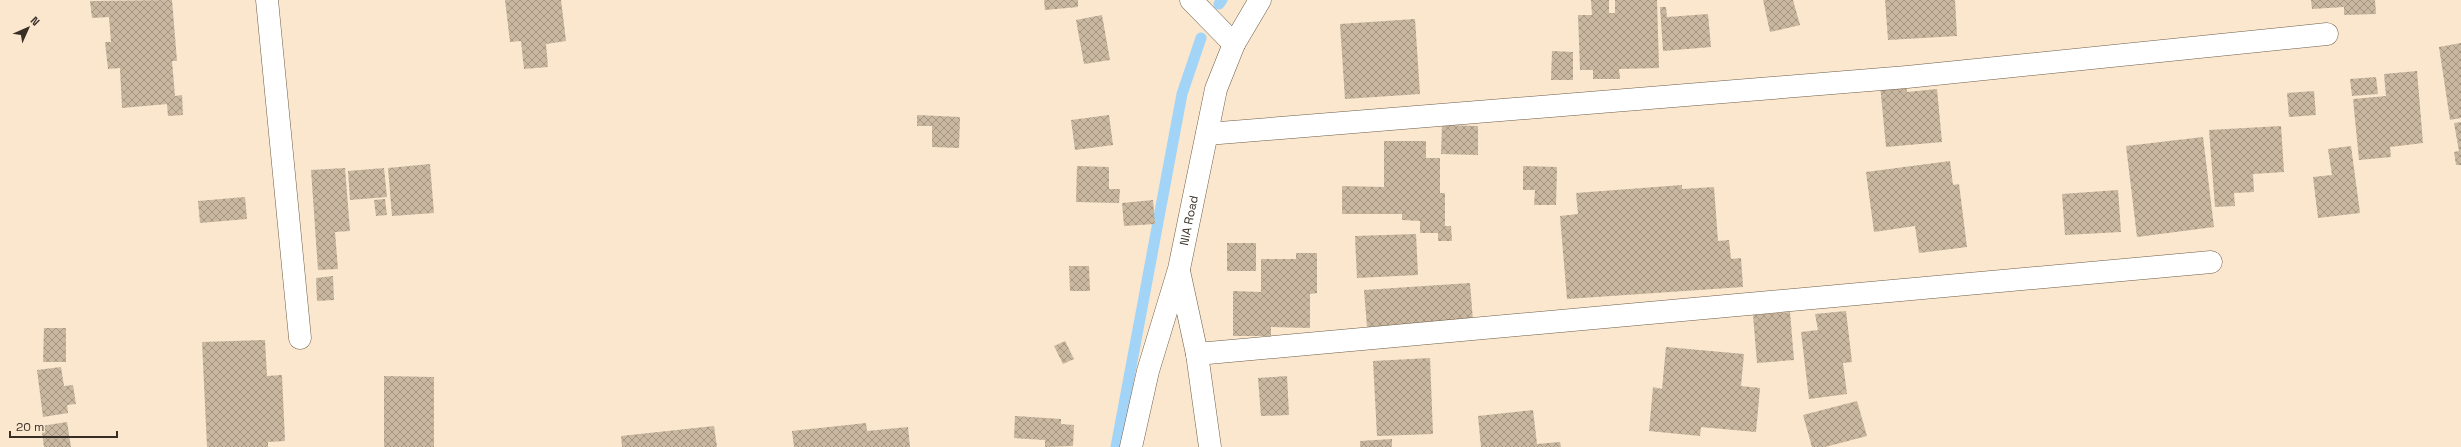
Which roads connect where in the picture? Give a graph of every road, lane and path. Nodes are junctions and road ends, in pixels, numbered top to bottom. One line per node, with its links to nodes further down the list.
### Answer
1 (267, 0): 9 (street)
2 (1191, 0): 5 (street)
3 (1260, 0): 5 (street, NIA Road)
4 (2326, 34): 6 (street)
5 (1234, 44): 6 (street, NIA Road)
6 (1207, 134): 8 (street, NIA Road)
7 (2211, 262): 10 (street)
8 (1179, 269): 10 (street); 11 (street, NIA Road)
9 (300, 338)
10 (1197, 354): 12 (street)
11 (1131, 447)
12 (1210, 447)

